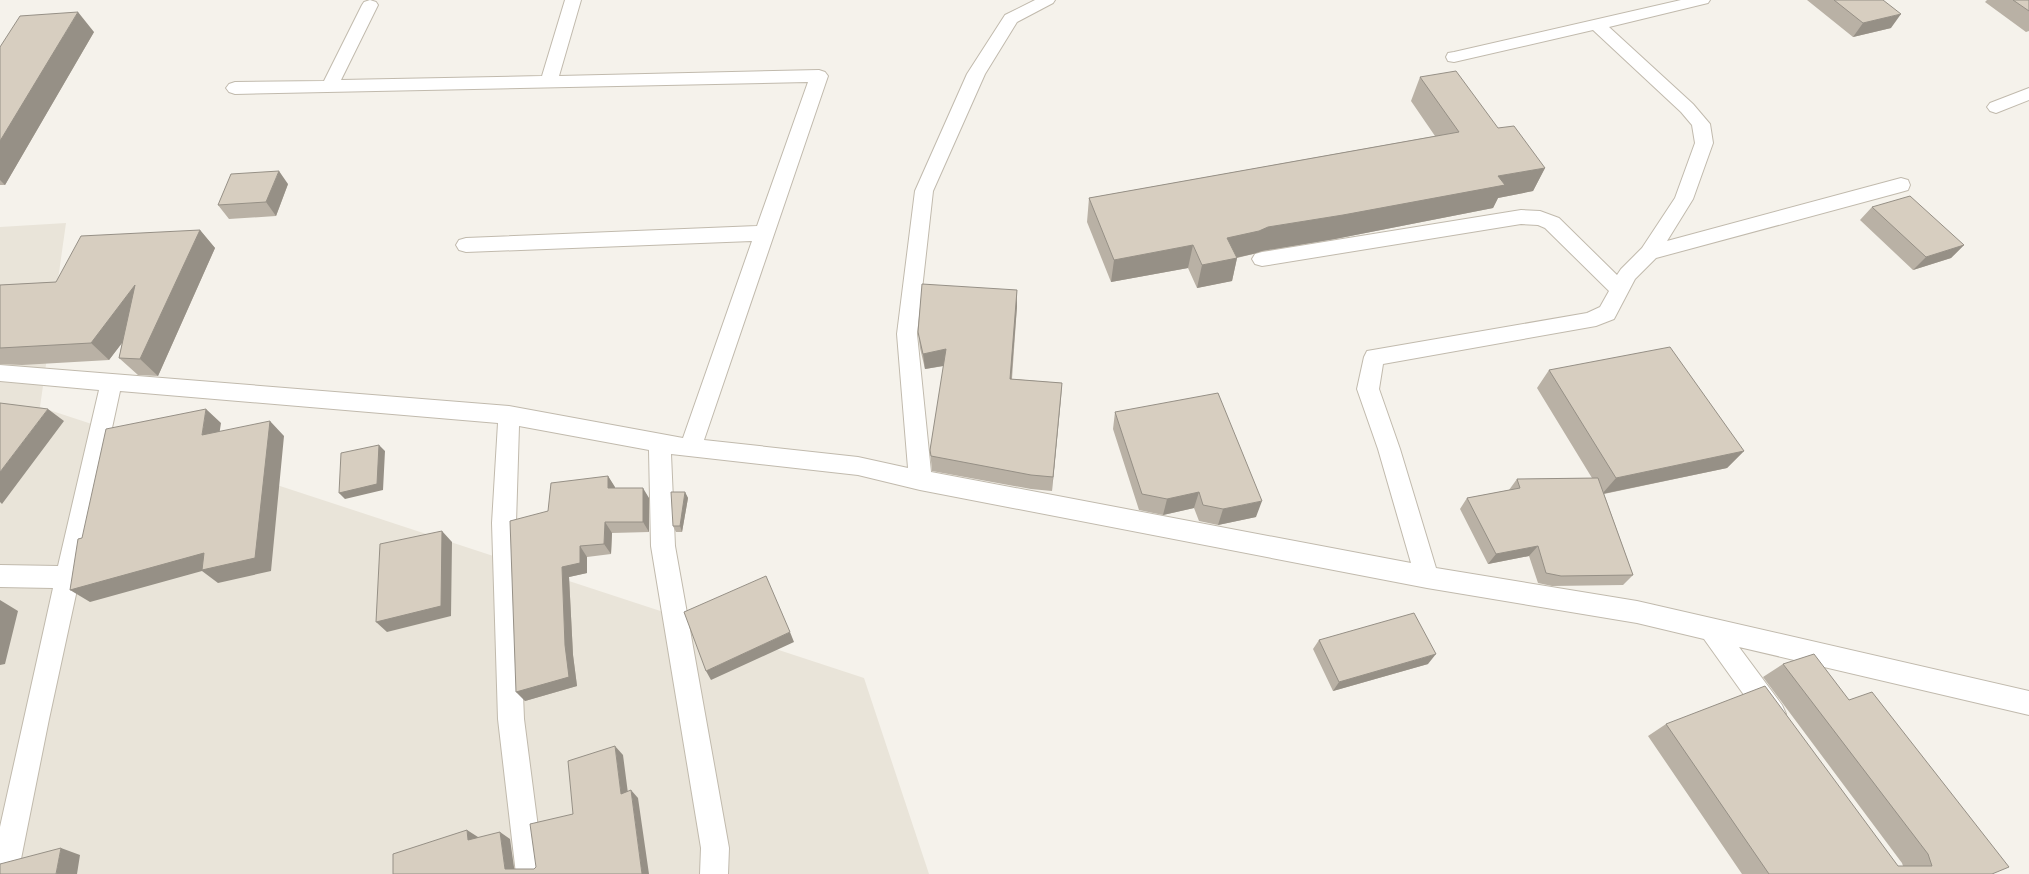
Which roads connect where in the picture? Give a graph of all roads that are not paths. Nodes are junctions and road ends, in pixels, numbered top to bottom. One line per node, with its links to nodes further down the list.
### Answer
1 (573, 0): 7 (street)
2 (1047, 0): 23 (street)
3 (1702, 0): 5 (street)
4 (370, 5): 8 (street)
5 (1596, 24): 6 (street); 15 (street)
6 (1454, 57)
7 (549, 81): 8 (street); 13 (street)
8 (330, 86): 9 (street)
9 (235, 88)
10 (2029, 94): 11 (street)
11 (1996, 107)
12 (1902, 185): 15 (street)
13 (765, 233): 14 (street); 22 (street)
14 (466, 245)
15 (1649, 253): 17 (street)
16 (1262, 259): 17 (street)
17 (1620, 290): 26 (street)
18 (0, 373): 19 (street)
19 (112, 383): 20 (street); 25 (street)
20 (509, 415): 21 (street); 31 (street)
21 (660, 443): 22 (street); 32 (street)
22 (696, 448): 23 (street)
23 (920, 480): 26 (street)
24 (0, 576): 25 (street)
25 (68, 577): 30 (street)
26 (1427, 577): 27 (street)
27 (1711, 629): 28 (street); 29 (street)
28 (2029, 703)
29 (1787, 732)
30 (4, 874)
31 (530, 874)
32 (714, 874)

